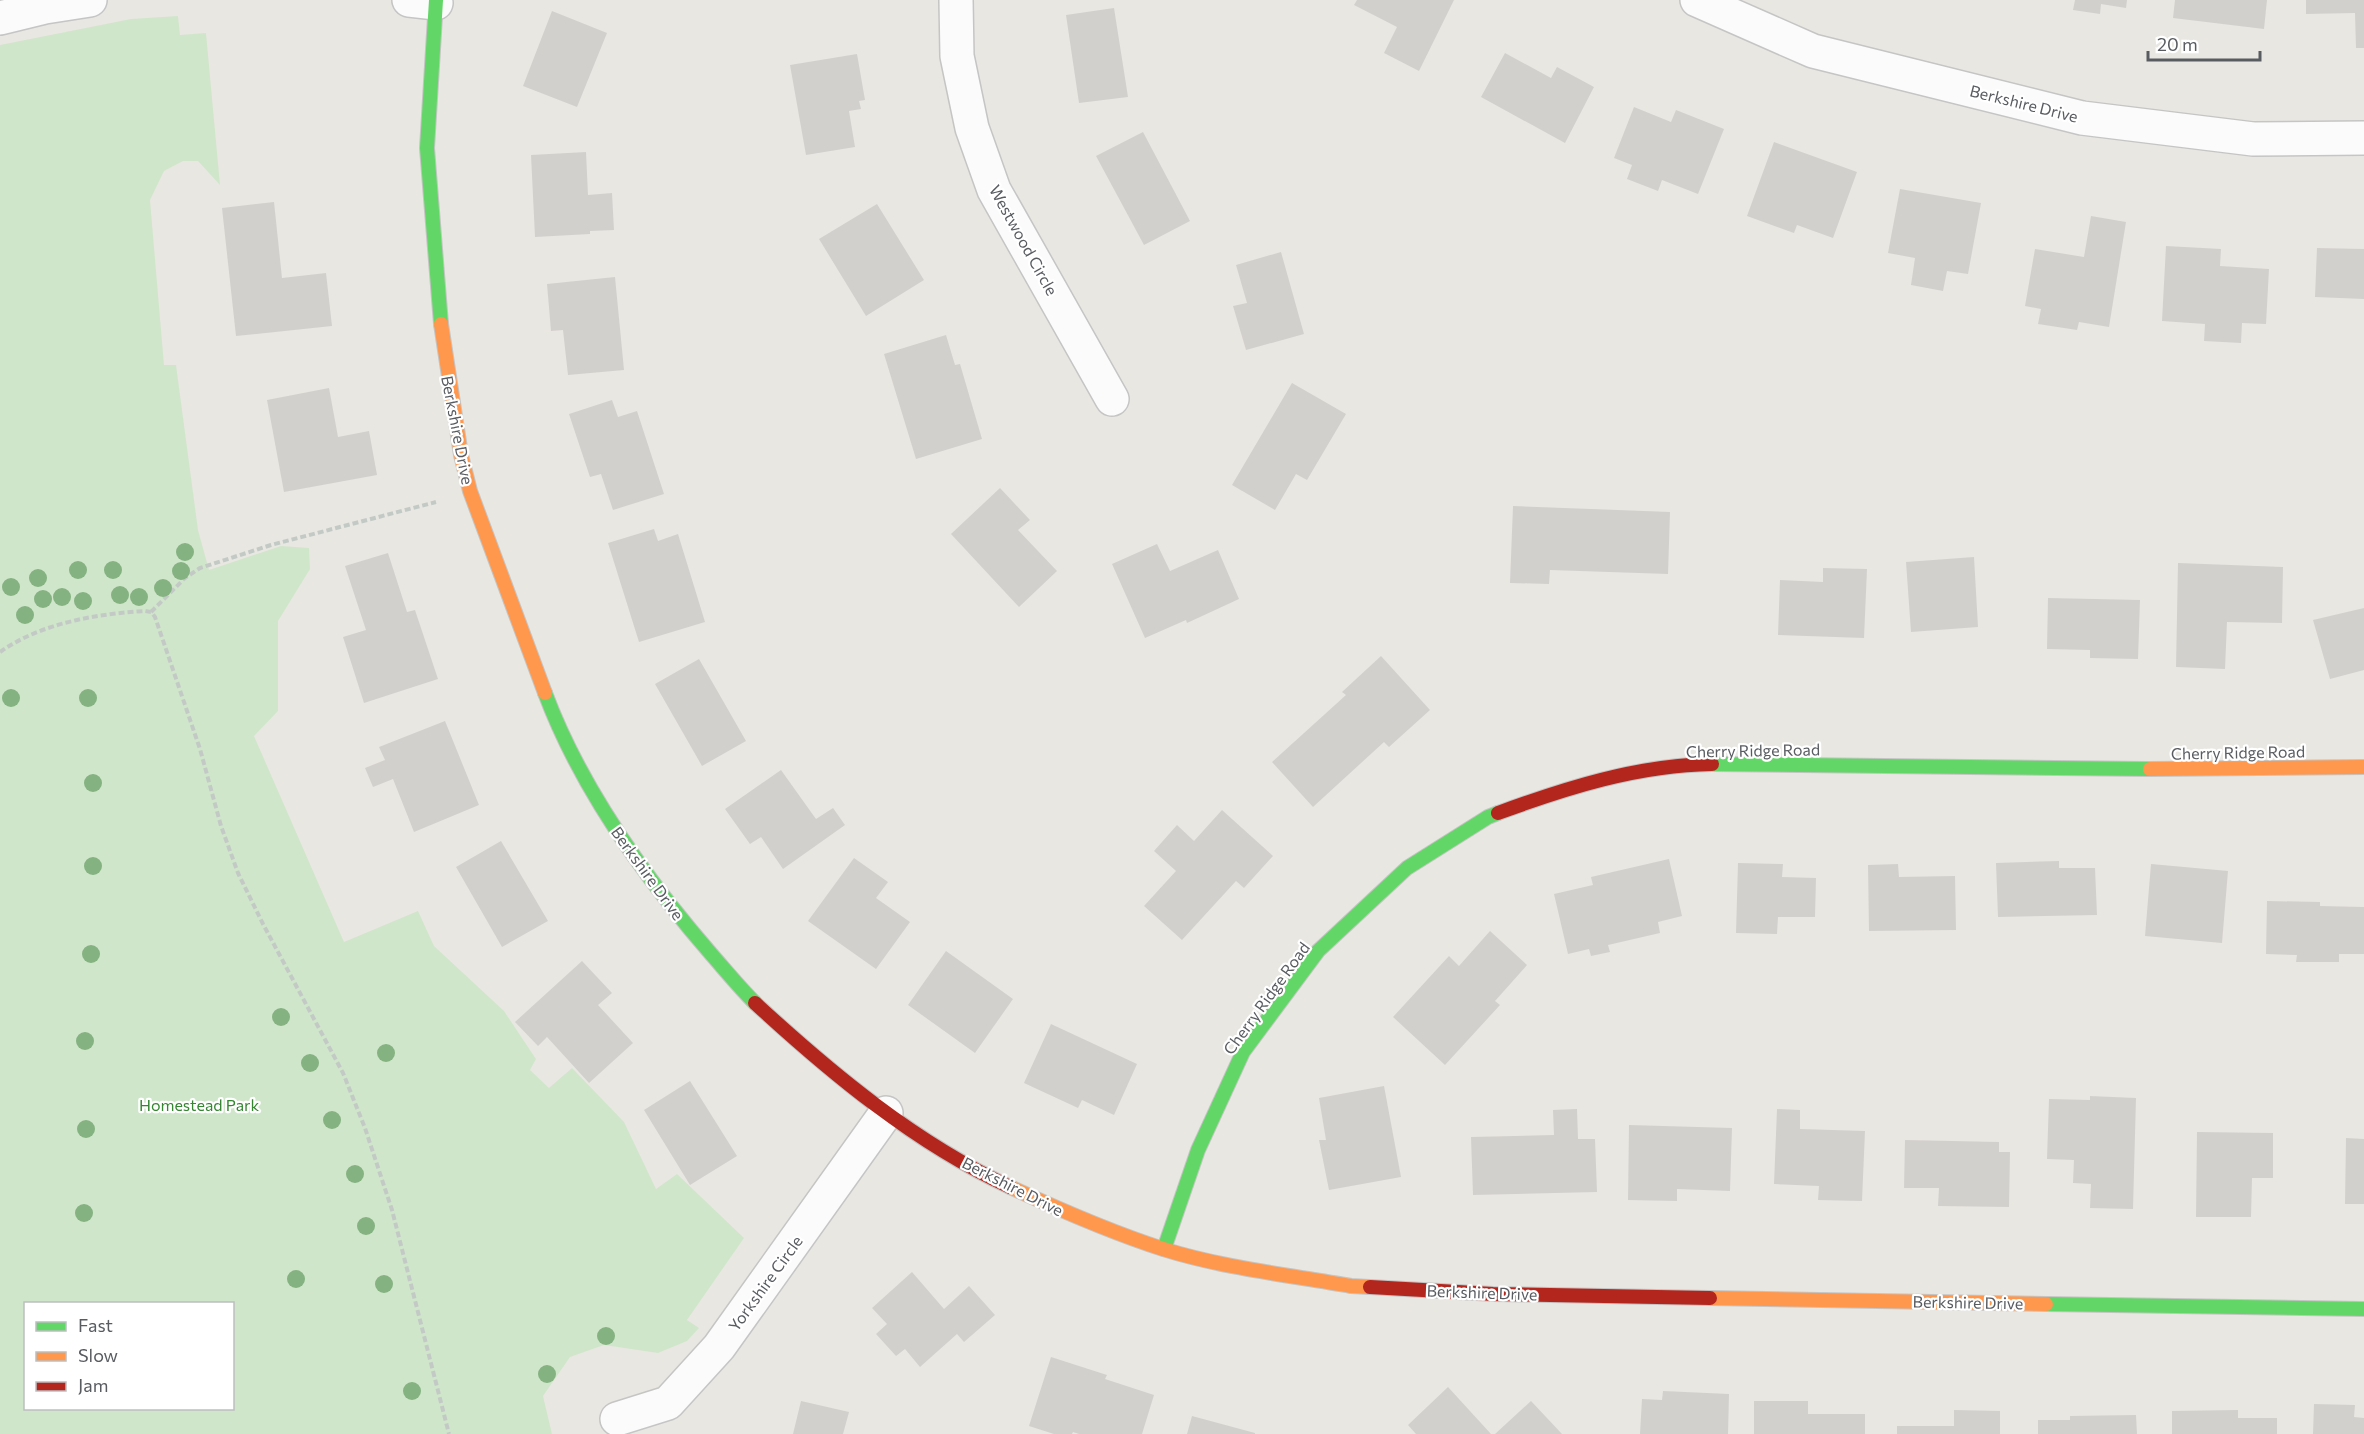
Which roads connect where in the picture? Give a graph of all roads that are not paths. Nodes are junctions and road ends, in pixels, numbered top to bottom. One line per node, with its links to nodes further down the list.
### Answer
1 (90, 0): 5 (street)
2 (956, 0): 7 (street, Westwood Circle)
3 (1698, 0): 6 (street, Berkshire Drive)
4 (427, 1): 9 (street, Berkshire Drive)
5 (0, 18)
6 (2364, 138)
7 (1112, 399)
8 (2364, 767): 10 (street, Cherry Ridge Road)
9 (886, 1113): 10 (street, Berkshire Drive); 12 (street, Yorkshire Circle)
10 (1164, 1249): 11 (street, Berkshire Drive)
11 (2364, 1309)
12 (616, 1419)

